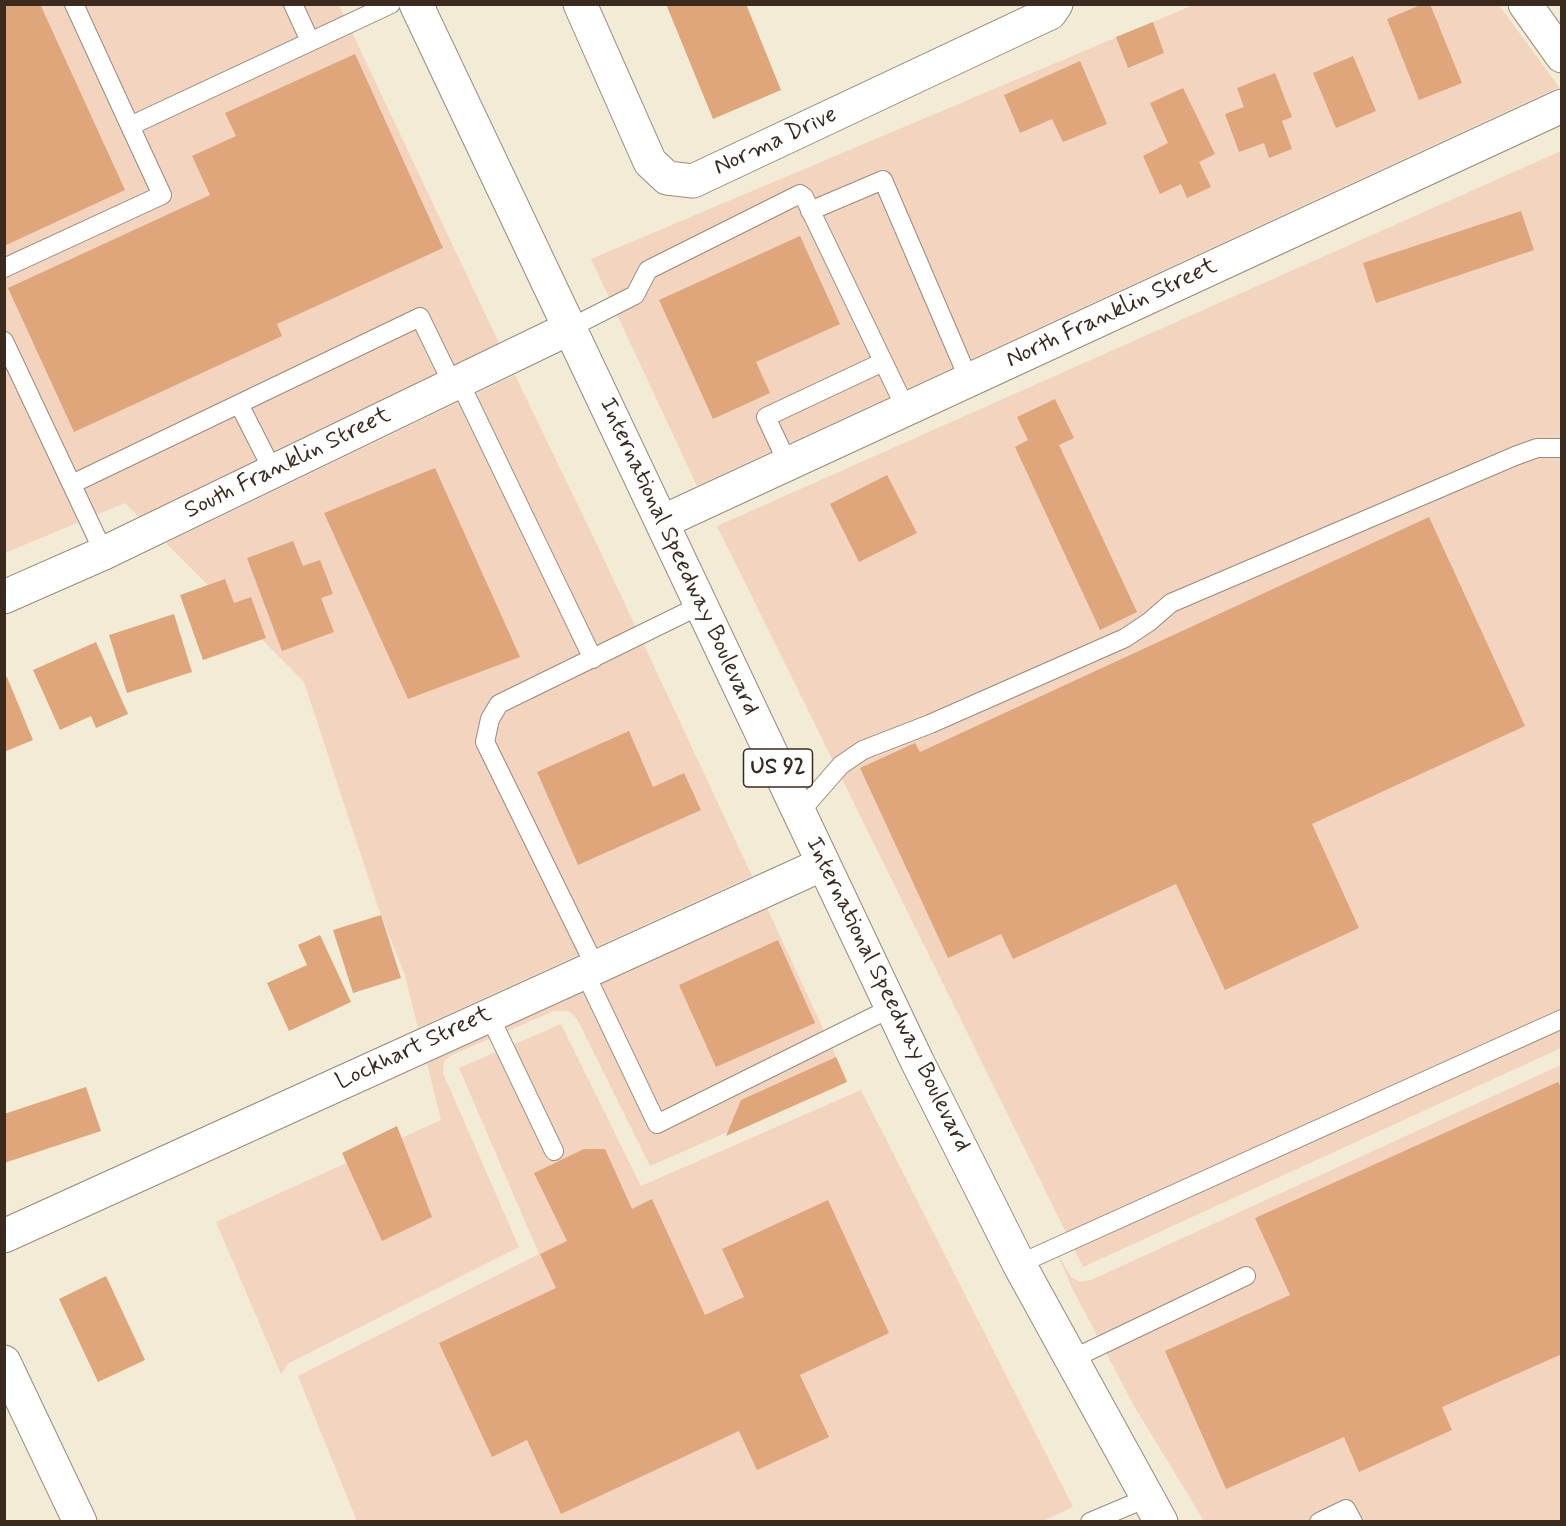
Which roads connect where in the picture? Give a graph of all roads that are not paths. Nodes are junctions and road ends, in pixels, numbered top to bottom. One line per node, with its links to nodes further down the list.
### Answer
1 (74, 4): 11 (lane)
2 (293, 4): 8 (lane)
3 (391, 4): 8 (lane)
4 (416, 4): 14 (street, International Speedway Boulevard / US 92)
5 (580, 4): 6 (street, Norma Drive)
6 (1056, 4)
7 (1525, 4): 9 (street)
8 (309, 41): 11 (lane)
9 (1562, 56)
10 (1562, 106): 17 (street, North Franklin Street)
11 (130, 126): 13 (lane)
12 (810, 211): 14 (lane); 16 (lane); 17 (lane)
13 (4, 268)
14 (570, 328): 18 (street, South Franklin Street); 25 (street, International Speedway Boulevard / US 92)
15 (4, 341): 24 (lane)
16 (883, 362): 20 (lane); 22 (lane)
17 (969, 380): 20 (street, North Franklin Street)
18 (456, 383): 19 (lane); 23 (street, South Franklin Street); 29 (lane)
19 (239, 404): 23 (lane); 24 (lane)
20 (906, 409): 22 (street, North Franklin Street)
21 (1562, 448): 30 (lane)
22 (788, 464): 25 (street, North Franklin Street)
23 (273, 471): 26 (street, South Franklin Street)
24 (72, 484): 26 (lane)
25 (662, 522): 28 (street, International Speedway Boulevard / US 92)
26 (104, 553): 27 (street, South Franklin Street)
27 (4, 597)
28 (701, 605): 29 (lane); 30 (street, International Speedway Boulevard / US 92)
29 (592, 660): 32 (lane)
30 (799, 813): 31 (street, International Speedway Boulevard / US 92)
31 (823, 864): 32 (street, Lockhart Street); 33 (street, International Speedway Boulevard / US 92)
32 (590, 969): 33 (lane); 34 (street, Lockhart Street)
33 (891, 1008): 38 (street, International Speedway Boulevard / US 92)
34 (489, 1015): 36 (lane); 37 (street, Lockhart Street)
35 (1562, 1019): 38 (lane)
36 (554, 1151)
37 (4, 1236)
38 (1019, 1264): 40 (street, International Speedway Boulevard / US 92)
39 (1246, 1276): 40 (lane)
40 (1070, 1360): 42 (street, International Speedway Boulevard / US 92)
41 (4, 1362): 43 (street)
42 (1154, 1510): 44 (lane)
43 (80, 1521)
44 (1090, 1521)
45 (1319, 1521): 46 (lane)
46 (1353, 1521)

